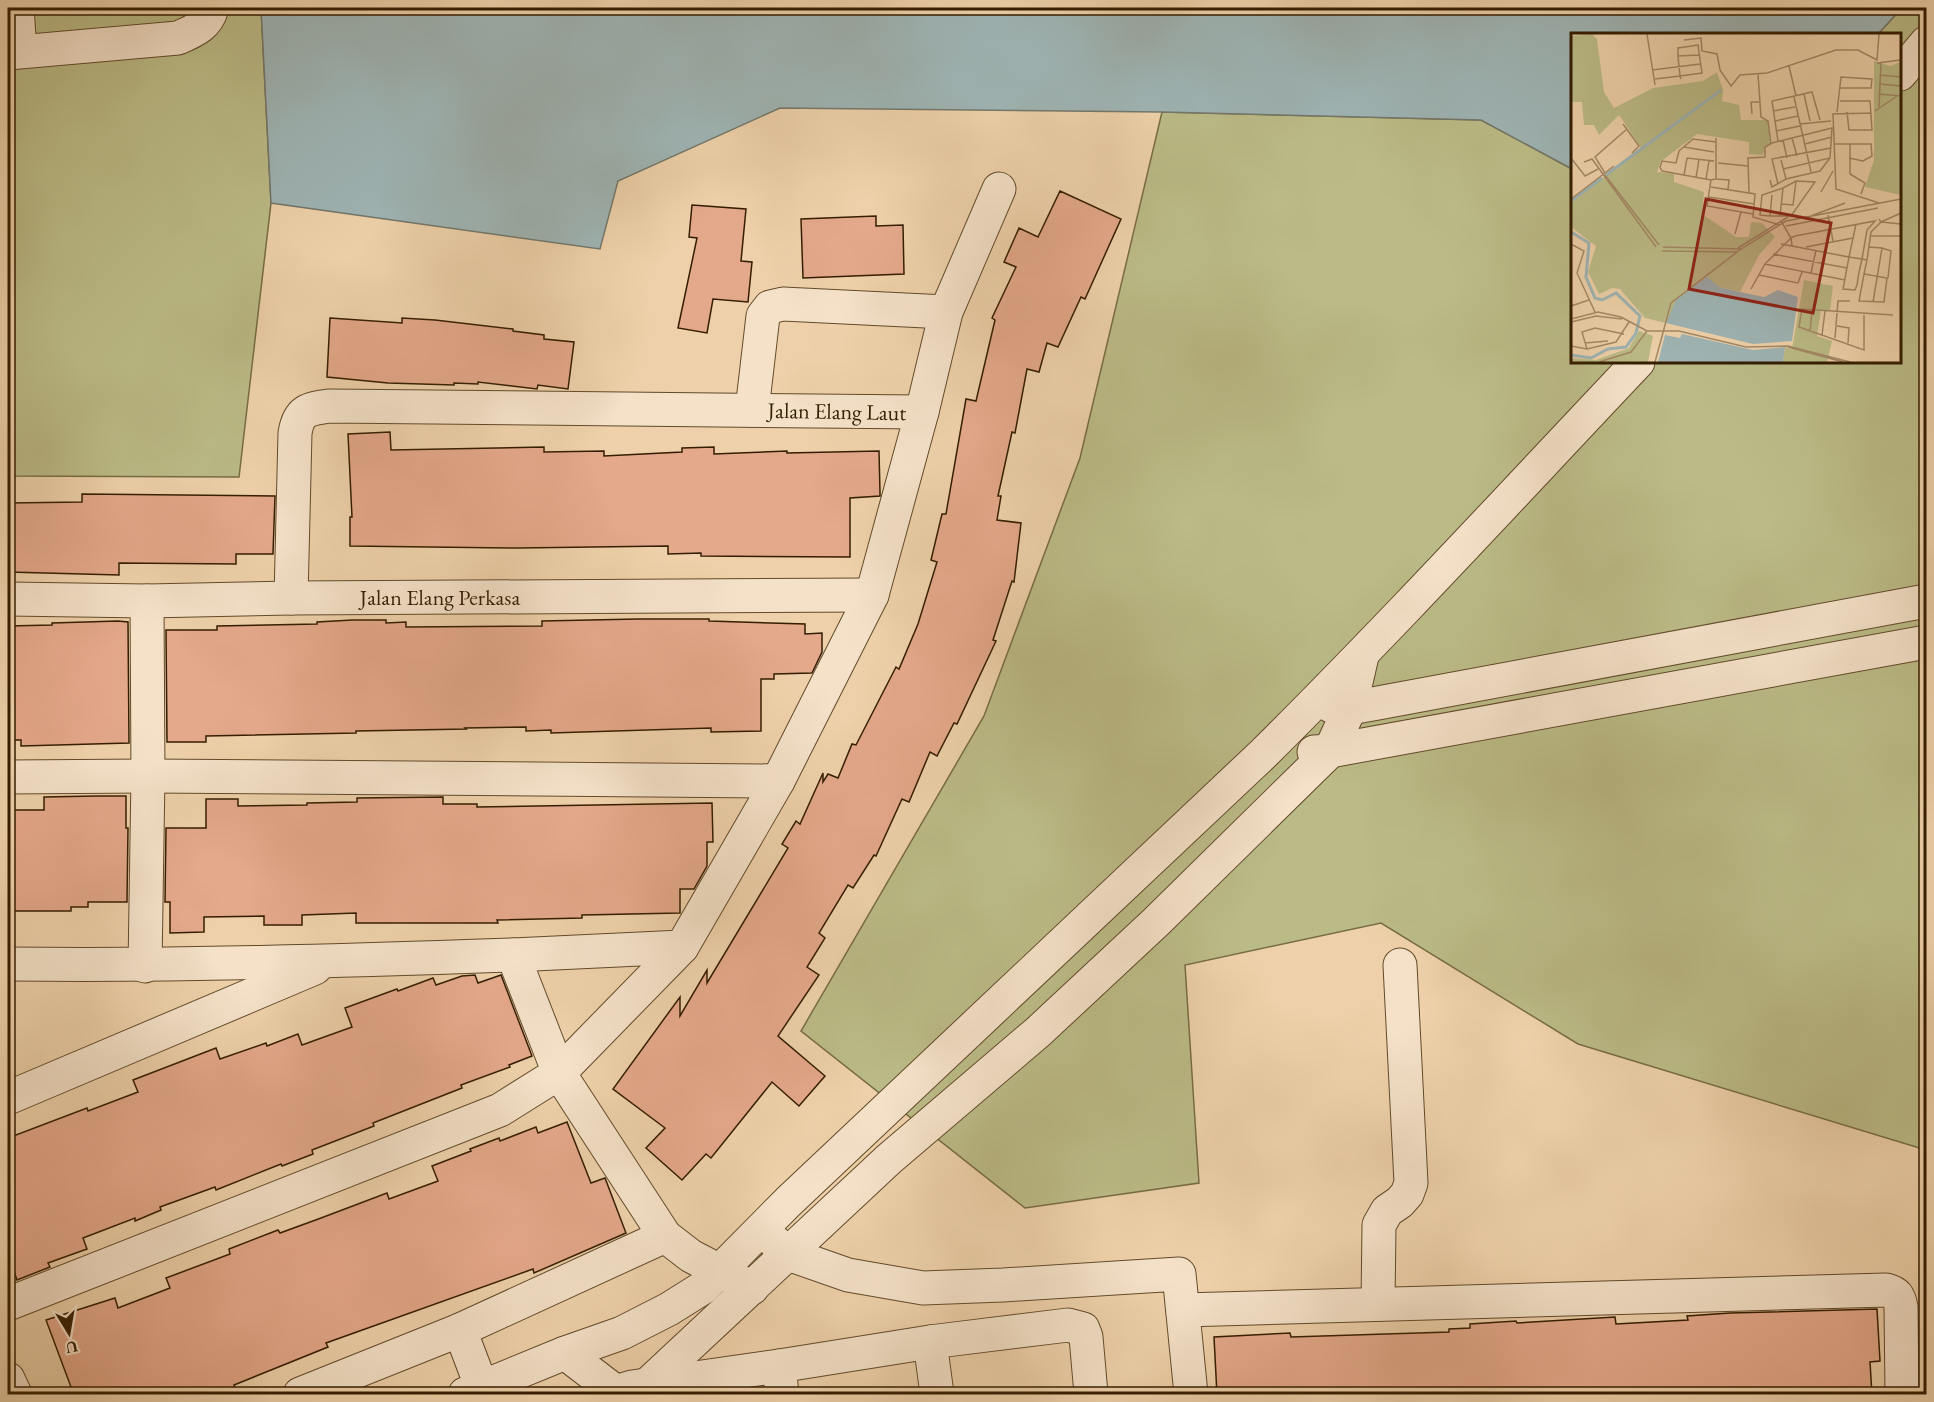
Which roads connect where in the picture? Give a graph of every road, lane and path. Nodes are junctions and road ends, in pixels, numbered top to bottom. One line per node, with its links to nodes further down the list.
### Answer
1 (17, 8): 4 (street)
2 (212, 8): 4 (street)
3 (1926, 43): 5 (street)
4 (14, 52)
5 (1901, 72)
6 (999, 189): 7 (street)
7 (946, 312): 9 (street); 10 (street)
8 (1637, 363): 18 (street)
9 (752, 410): 10 (street, Jalan Elang Laut); 12 (street, Jalan Elang Laut)
10 (922, 412): 11 (street)
11 (872, 595): 12 (street, Jalan Elang Perkasa); 26 (street)
12 (291, 598): 14 (street, Jalan Elang Perkasa)
13 (8, 599): 14 (street, Jalan Elang Perkasa)
14 (147, 601): 24 (street)
15 (1926, 601): 16 (street)
16 (1834, 618): 19 (street); 21 (street)
17 (1926, 642): 19 (street)
18 (1362, 656): 20 (street); 21 (street)
19 (1841, 657): 22 (street)
20 (1314, 704): 21 (street); 23 (street)
21 (1350, 708): 22 (street)
22 (1330, 751): 23 (street); 37 (street)
23 (1264, 753): 35 (street)
24 (148, 776): 25 (street); 26 (street); 32 (street)
25 (8, 777)
26 (778, 781): 27 (street)
27 (682, 947): 28 (street); 33 (street)
28 (513, 955): 29 (street); 33 (street)
29 (331, 962): 32 (street); 34 (street)
30 (8, 964): 32 (street)
31 (1400, 965): 41 (street)
32 (145, 966)
33 (559, 1073): 36 (street); 40 (street)
34 (8, 1098)
35 (761, 1229): 37 (street); 38 (street)
36 (665, 1236): 38 (street); 43 (street)
37 (788, 1254): 39 (street); 42 (street)
38 (720, 1272): 39 (street); 45 (street)
39 (752, 1288): 49 (street)
40 (8, 1304)
41 (1378, 1305): 42 (street); 55 (street)
42 (1183, 1310): 54 (street)
43 (460, 1330): 48 (street); 51 (street)
44 (930, 1341): 47 (street); 52 (street); 53 (street)
45 (565, 1353): 48 (street); 49 (street)
46 (8, 1379): 50 (street)
47 (781, 1380): 49 (street)
48 (473, 1391)
49 (626, 1391)
50 (15, 1395)
51 (300, 1395)
52 (937, 1395)
53 (1091, 1395)
54 (1191, 1395)
55 (1902, 1395)

